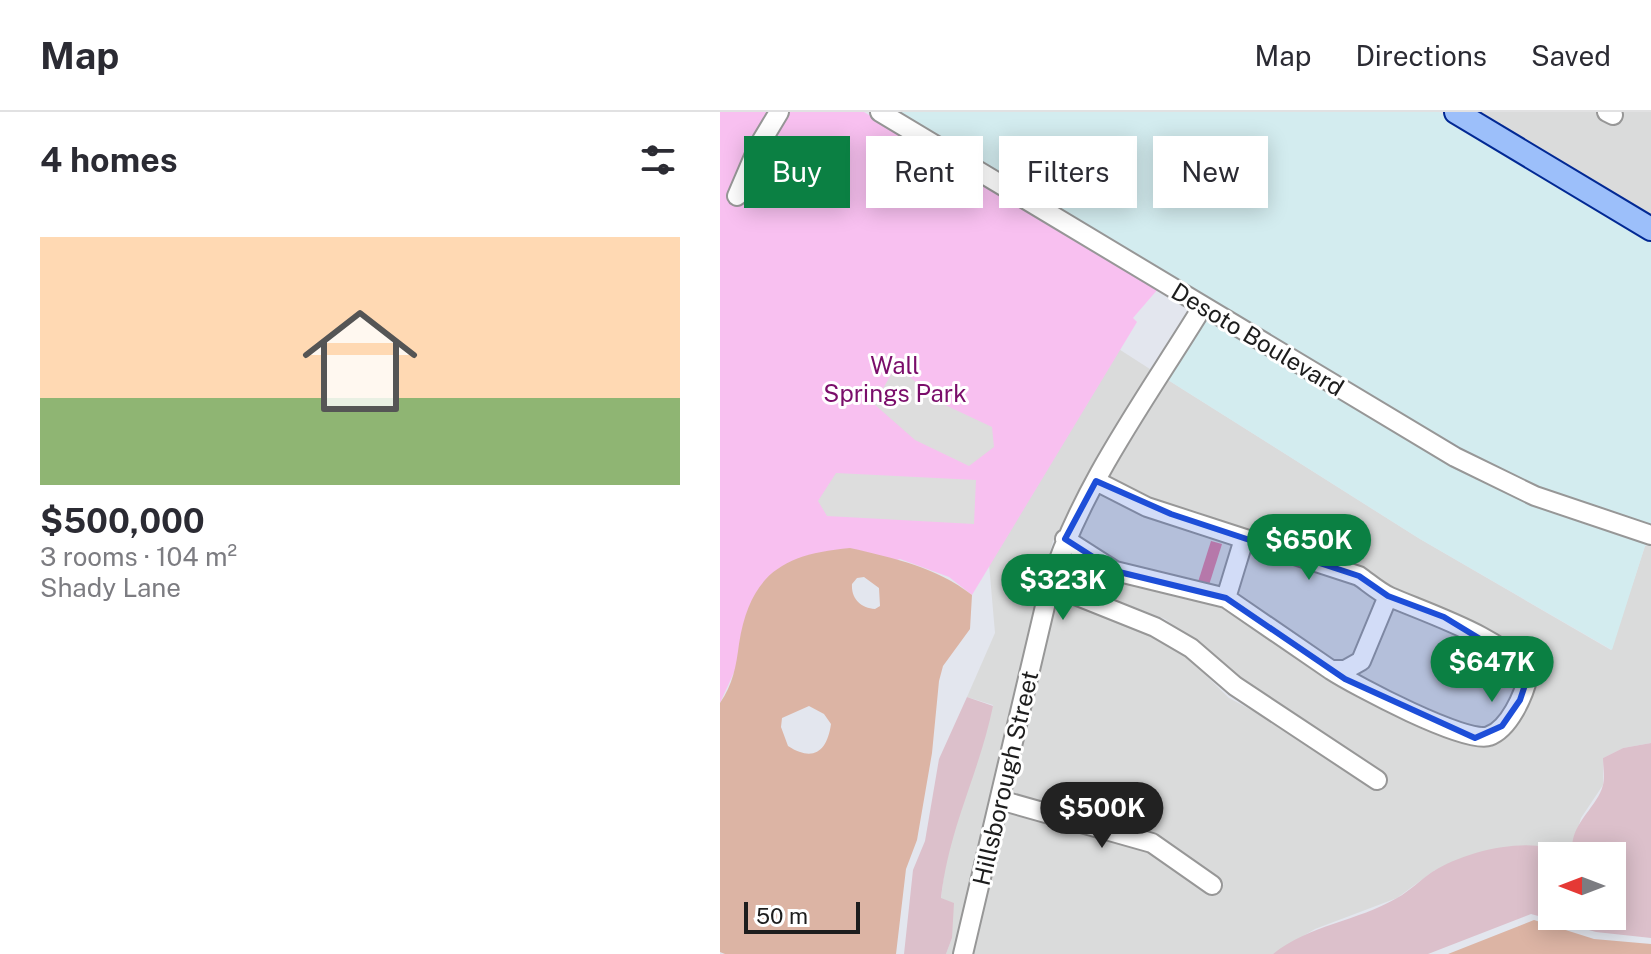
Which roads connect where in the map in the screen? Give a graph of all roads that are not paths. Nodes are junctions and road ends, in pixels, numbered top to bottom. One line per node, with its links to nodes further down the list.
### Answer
1 (779, 112): 4 (street)
2 (880, 112): 6 (street, Desoto Boulevard)
3 (1456, 112): 5 (main road)
4 (737, 196)
5 (1651, 229)
6 (1203, 306): 7 (street, Hillsborough Street); 8 (street, Desoto Boulevard)
7 (1096, 481): 9 (street, Hillsborough Street); 10 (street)
8 (1651, 535)
9 (1065, 539): 11 (street, Hillsborough Street); 13 (street)
10 (1244, 539): 12 (street); 13 (street)
11 (1050, 585): 15 (street); 16 (street, Hillsborough Street)
12 (1388, 596): 14 (street); 14 (street)
13 (1226, 598): 14 (street)
14 (1331, 670)
15 (1377, 780)
16 (1000, 800): 17 (street); 18 (street, Hillsborough Street)
17 (1212, 885)
18 (963, 954)

